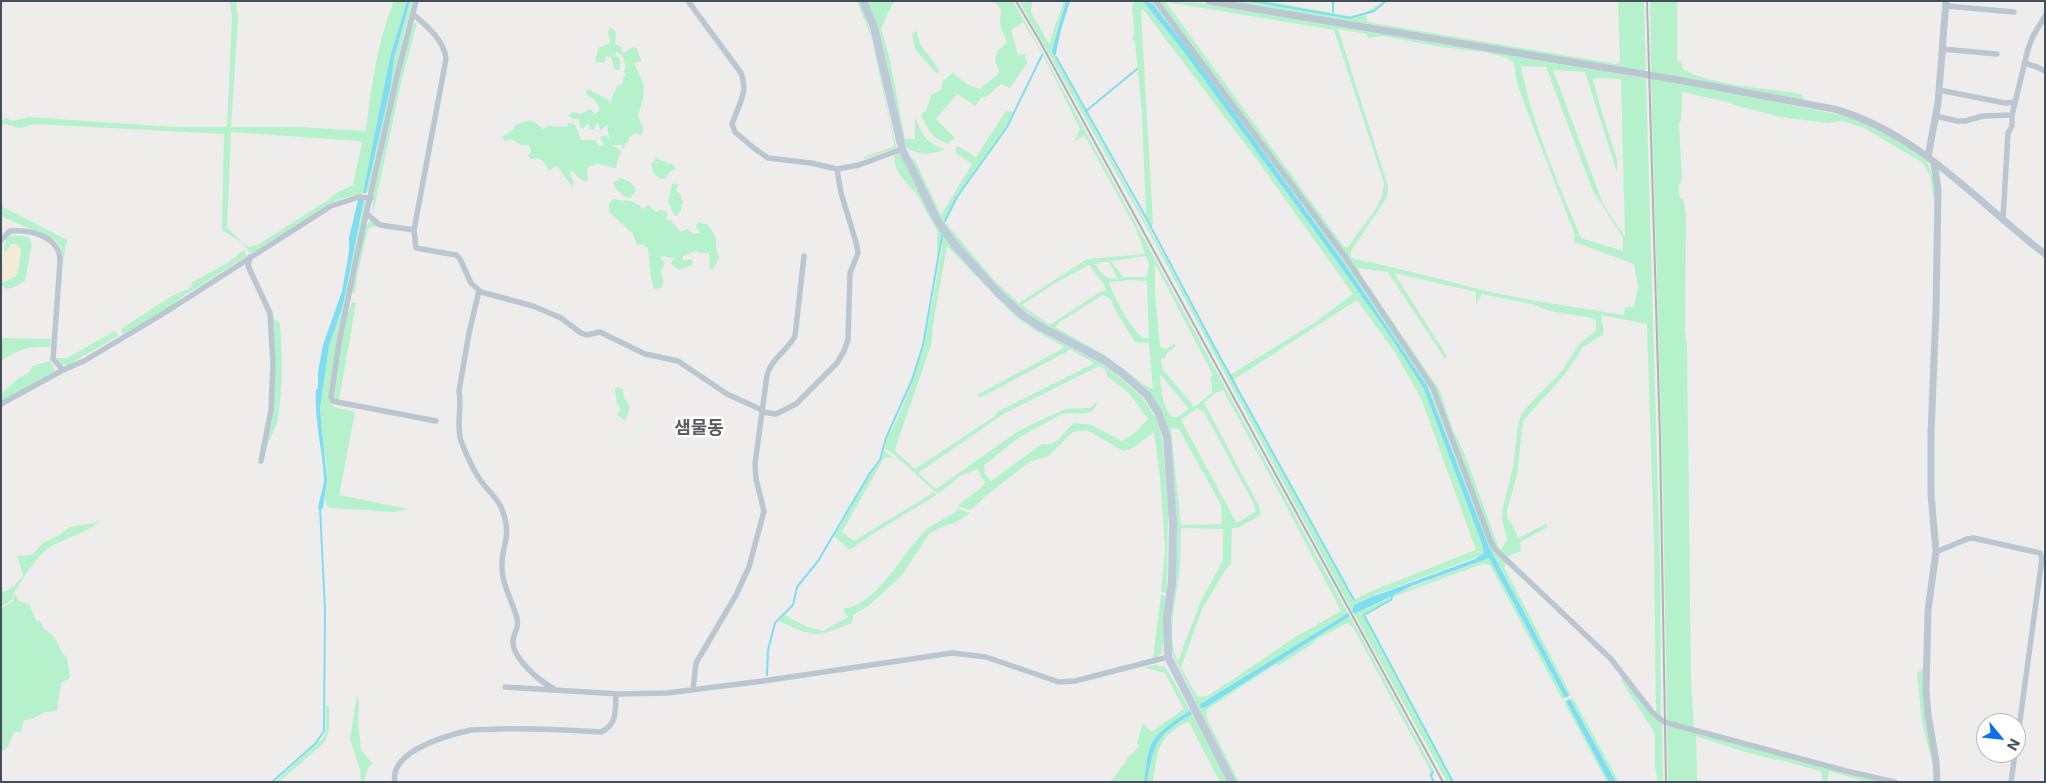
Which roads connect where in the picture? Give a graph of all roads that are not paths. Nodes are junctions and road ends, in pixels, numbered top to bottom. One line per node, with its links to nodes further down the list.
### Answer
1 (416, 1): 8 (street)
2 (688, 1): 20 (street)
3 (863, 1): 18 (main road)
4 (1156, 1): 46 (street)
5 (1208, 1): 19 (street)
6 (1946, 4): 7 (street); 10 (street)
7 (2014, 12)
8 (413, 14): 21 (street); 24 (street)
9 (2045, 16): 12 (street)
10 (1942, 49): 11 (street); 14 (street)
11 (1997, 54)
12 (2024, 63): 13 (street); 15 (street)
13 (2045, 71)
14 (1939, 90): 15 (street); 17 (street)
15 (2015, 102): 16 (street)
16 (2012, 115): 17 (street); 23 (street)
17 (1936, 116): 19 (street)
18 (902, 149): 20 (street); 37 (main road)
19 (1931, 160): 23 (street); 35 (street)
20 (837, 169): 32 (street)
21 (365, 197): 22 (street); 28 (street)
22 (367, 214): 24 (street); 33 (street)
23 (2003, 218): 26 (street)
24 (414, 230): 29 (street)
25 (1, 240): 30 (street)
26 (2044, 251)
27 (804, 256): 32 (street)
28 (250, 257): 30 (street); 34 (street)
29 (479, 291): 32 (street); 39 (street)
30 (63, 370): 31 (street)
31 (1, 404)
32 (762, 411): 40 (street)
33 (436, 421)
34 (261, 461)
35 (1936, 552): 36 (street); 47 (street)
36 (2043, 577): 42 (street)
37 (1168, 657): 40 (street); 45 (main road)
38 (505, 687): 39 (street)
39 (557, 690): 41 (street)
40 (693, 690): 41 (street)
41 (616, 694): 44 (street)
42 (2022, 713)
43 (2014, 763): 48 (street)
44 (395, 782)
45 (1232, 782)
46 (1895, 782)
47 (1937, 782)
48 (2011, 782)

